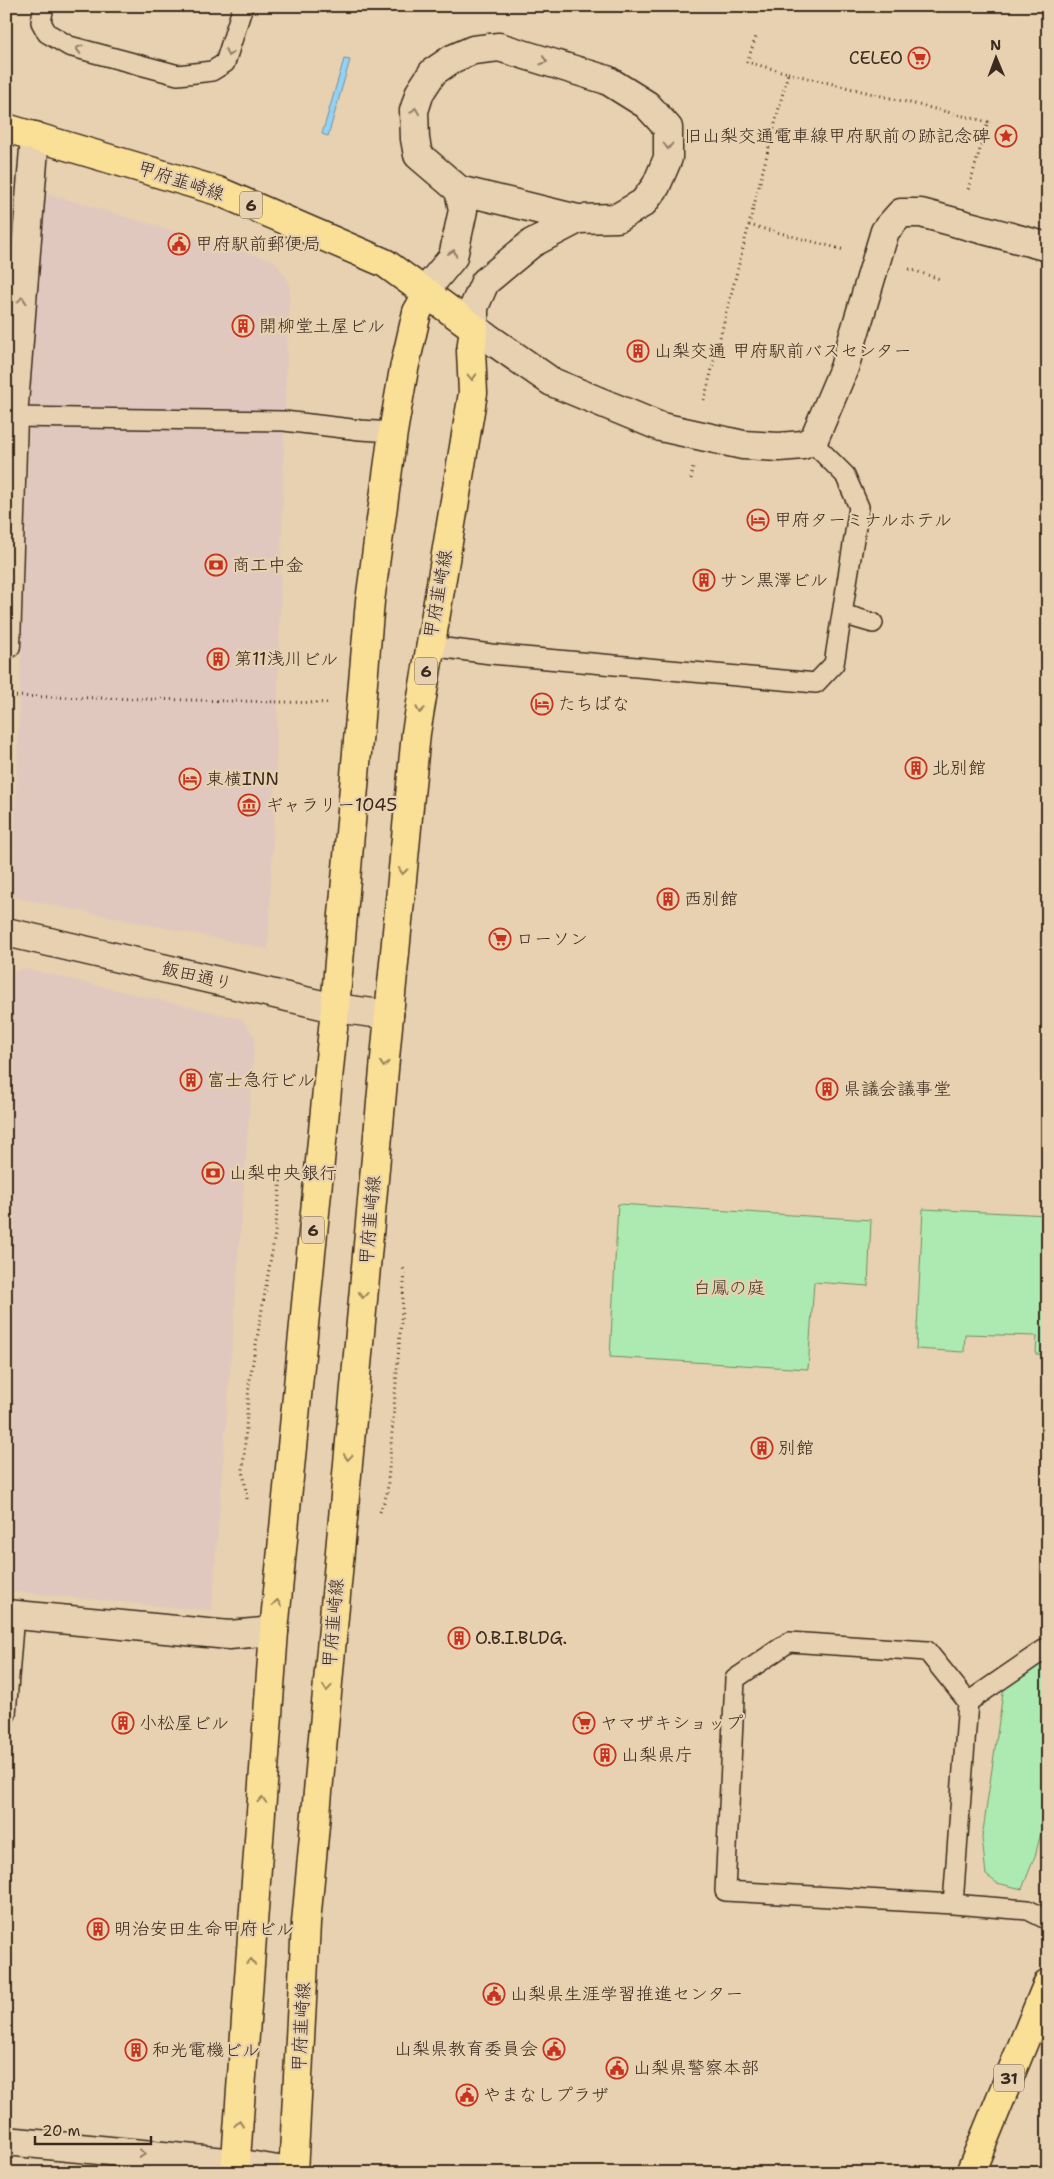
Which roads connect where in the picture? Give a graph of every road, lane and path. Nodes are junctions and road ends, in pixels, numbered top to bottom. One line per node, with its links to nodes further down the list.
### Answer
1 (44, 6): 2 (lane, one-way to 1)
2 (243, 6)
3 (756, 37): 4 (path)
4 (788, 73): 8 (path); 10 (path)
5 (6, 128): 6 (main road, 甲府韮崎線 / 6)
6 (35, 136): 15 (main road, 甲府韮崎線 / 6); 18 (street, one-way to 6)
7 (459, 190): 9 (street); 9 (street, one-way to 9); 15 (street, one-way to 7)
8 (966, 196)
9 (578, 218): 16 (street)
10 (749, 224): 12 (path); 17 (path)
11 (1048, 247): 20 (street)
12 (849, 251)
13 (905, 268): 14 (path)
14 (940, 279)
15 (428, 294): 16 (main road, 甲府韮崎線 / 6); 19 (main road, 6)
16 (474, 328): 20 (street); 24 (main road, 甲府韮崎線 / 6, one-way to 24)
17 (704, 402)
18 (13, 417): 19 (lane); 23 (street)
19 (392, 432): 26 (main road, 6)
20 (814, 439): 21 (lane)
21 (842, 614): 22 (lane); 24 (lane)
22 (873, 623)
23 (6, 645)
24 (430, 646): 29 (main road, 甲府韮崎線 / 6, one-way to 29)
25 (6, 696): 26 (path)
26 (362, 704): 28 (main road, 6)
27 (6, 932): 28 (street, 飯田通り)
28 (335, 1008): 29 (street, 飯田通り); 33 (main road, 6, one-way to 28)
29 (388, 1015): 42 (main road, 甲府韮崎線 / 6, one-way to 42)
30 (281, 1176): 31 (path)
31 (247, 1499)
32 (10, 1614): 33 (street); 36 (lane)
33 (274, 1630): 41 (main road, 6, one-way to 33)
34 (1048, 1647): 35 (lane)
35 (968, 1702): 37 (lane); 37 (lane)
36 (6, 1714)
37 (953, 1904): 38 (lane)
38 (1048, 1920)
39 (1048, 1983): 43 (main road, 31)
40 (6, 2141): 41 (street, one-way to 41)
41 (236, 2168): 42 (street)
42 (294, 2173)
43 (970, 2173)

